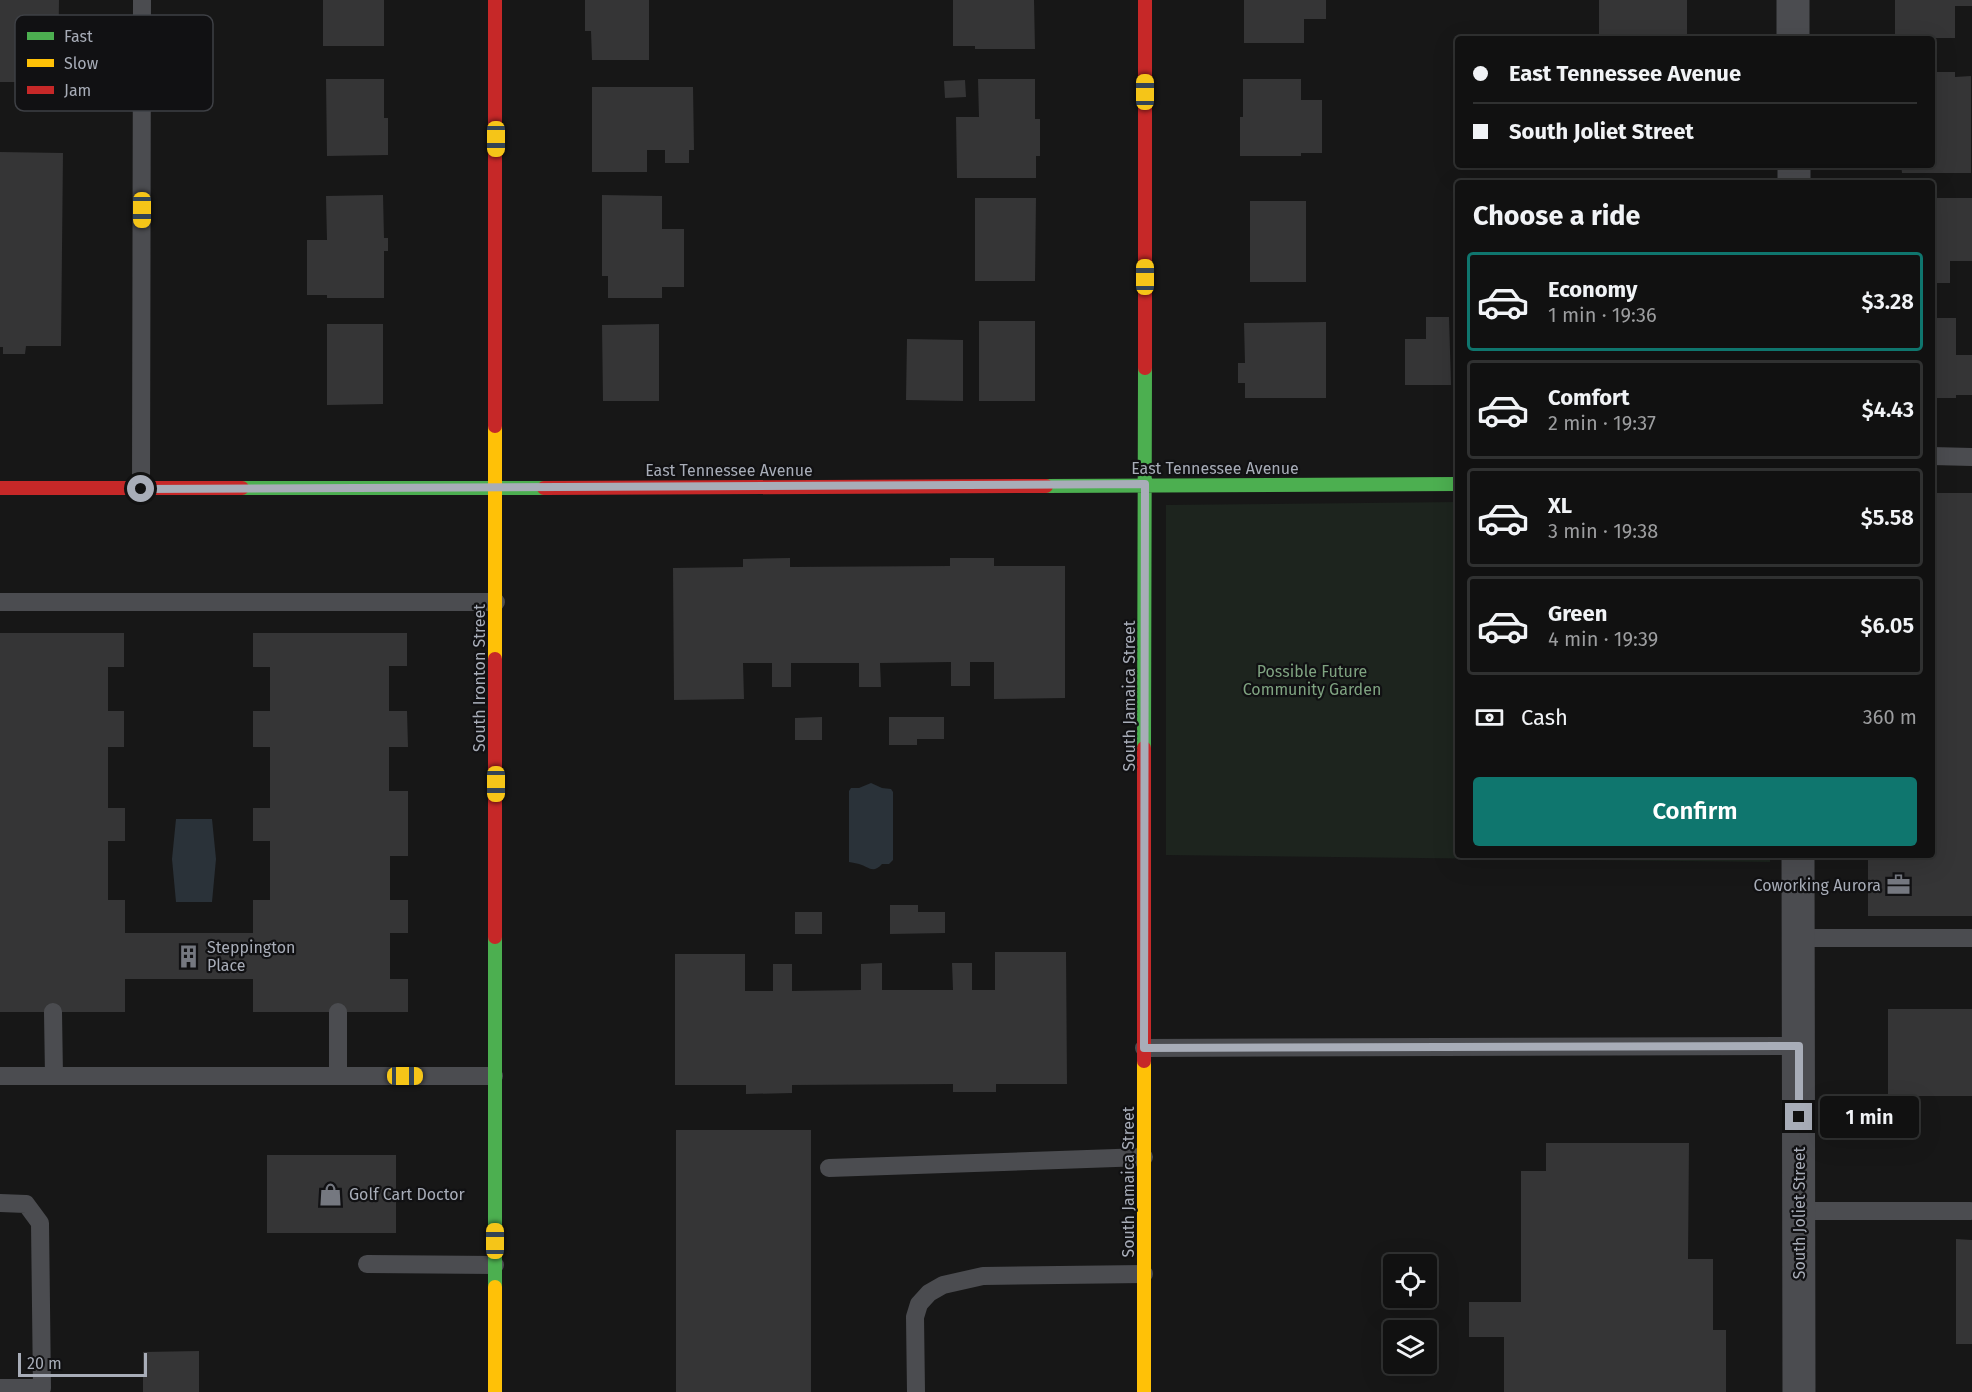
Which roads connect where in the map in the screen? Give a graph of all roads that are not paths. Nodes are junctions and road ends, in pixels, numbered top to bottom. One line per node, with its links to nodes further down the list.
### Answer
1 (142, 0): 5 (lane)
2 (495, 0): 13 (street, South Ironton Street)
3 (1145, 0): 11 (street, South Jamaica Street)
4 (1793, 0): 6 (street)
5 (142, 15)
6 (1793, 36)
7 (142, 111): 14 (lane)
8 (1935, 456): 9 (lane)
9 (1972, 456)
10 (1455, 483): 11 (street, East Tennessee Avenue)
11 (1145, 484): 13 (street, East Tennessee Avenue); 23 (street, South Jamaica Street)
12 (0, 488): 14 (street, East Tennessee Avenue)
13 (496, 488): 14 (street, East Tennessee Avenue); 16 (street, South Ironton Street)
14 (141, 489)
15 (0, 602): 16 (lane)
16 (496, 602): 27 (street, South Ironton Street)
17 (1798, 858): 18 (street, South Joliet Street)
18 (1798, 938): 19 (lane); 22 (street, South Joliet Street)
19 (1972, 938)
20 (53, 1012): 25 (lane)
21 (338, 1012): 26 (lane)
22 (1799, 1046): 23 (lane); 31 (street, South Joliet Street)
23 (1144, 1048): 28 (street, South Jamaica Street)
24 (0, 1076): 25 (lane)
25 (54, 1076): 26 (lane)
26 (338, 1076): 27 (lane)
27 (494, 1076): 34 (street, South Ironton Street)
28 (1144, 1157): 29 (lane); 35 (street, South Jamaica Street)
29 (830, 1168)
30 (0, 1203): 36 (lane)
31 (1799, 1211): 32 (lane); 40 (street, South Joliet Street)
32 (1970, 1211)
33 (367, 1264): 34 (lane)
34 (495, 1265): 37 (street, South Ironton Street)
35 (1144, 1274): 38 (lane); 39 (street, South Jamaica Street)
36 (0, 1388)
37 (495, 1392)
38 (916, 1392)
39 (1144, 1392)
40 (1799, 1392)

